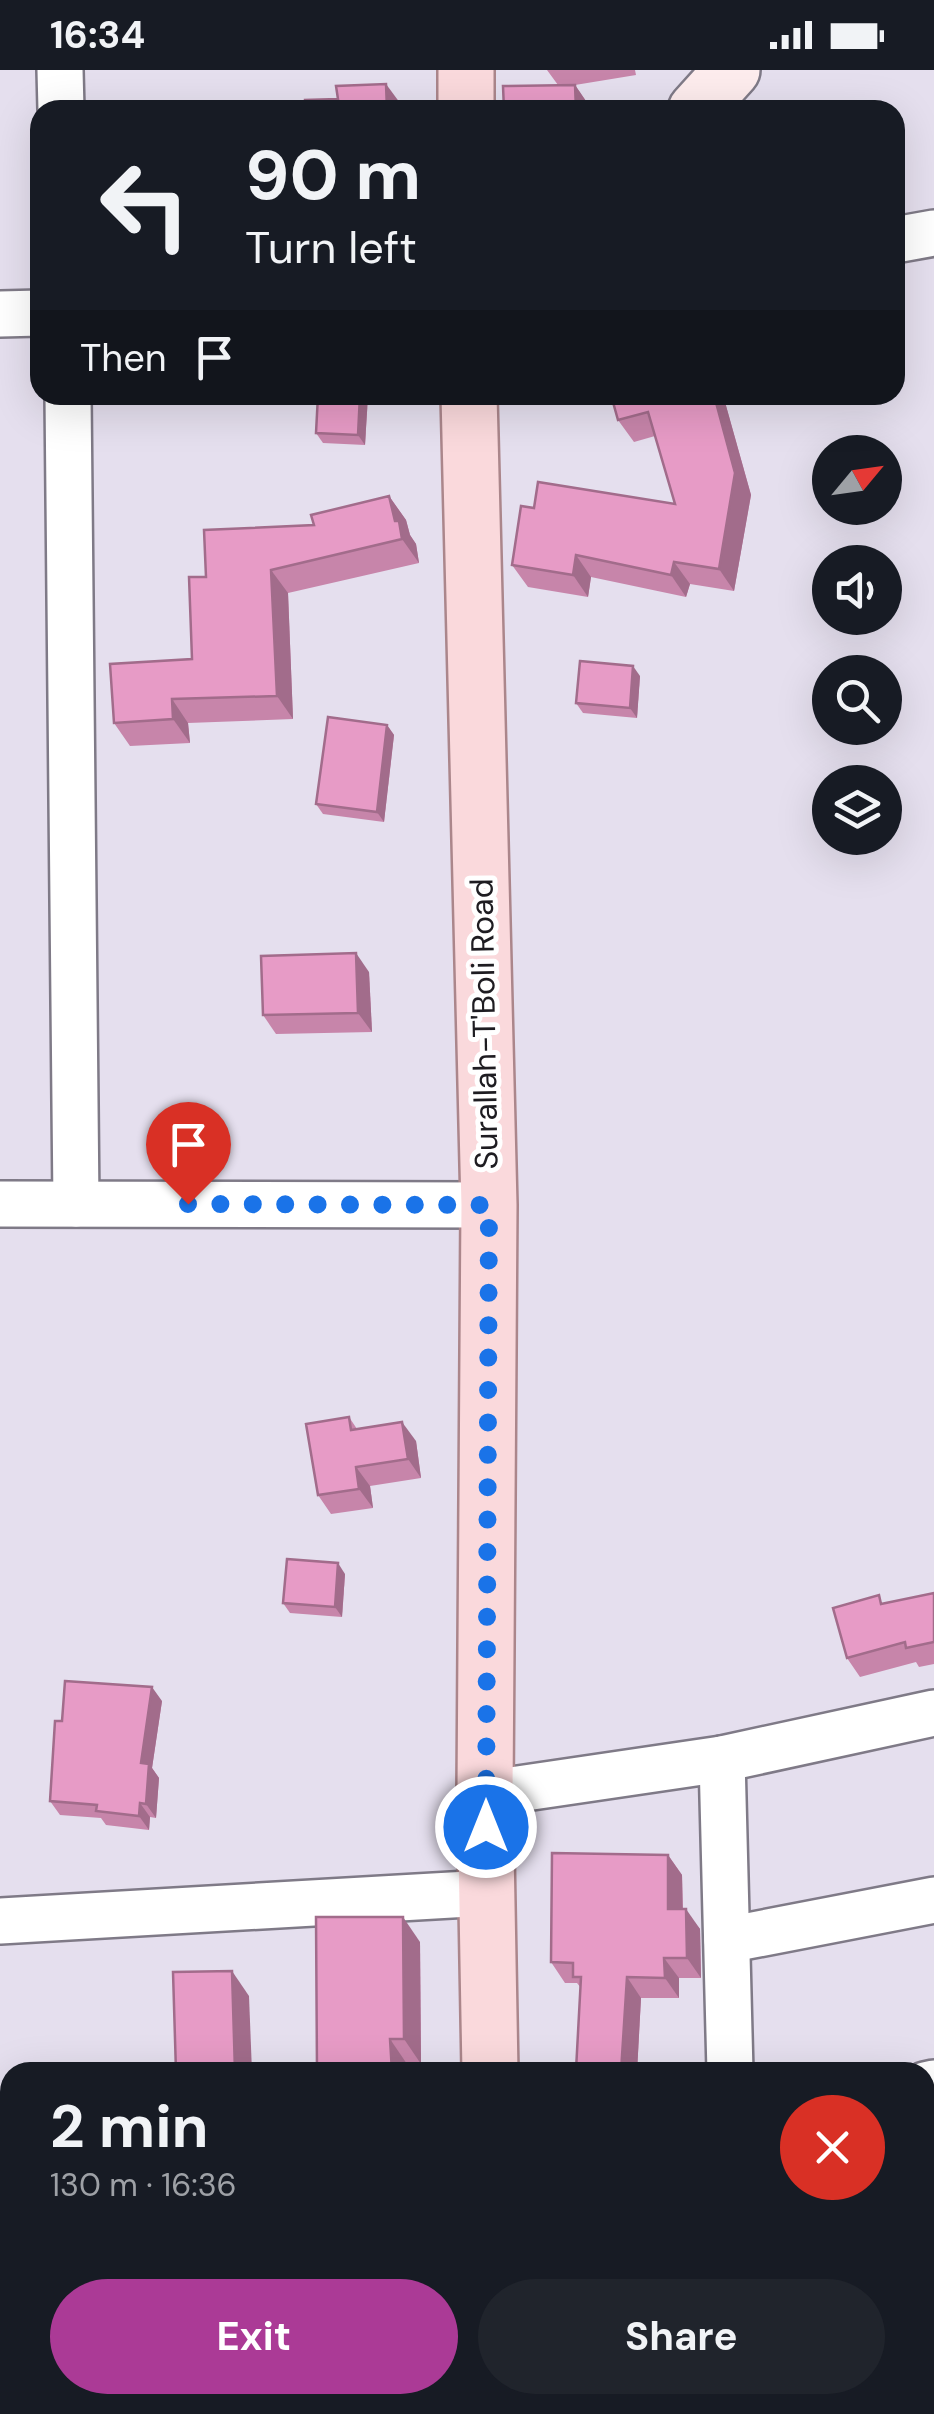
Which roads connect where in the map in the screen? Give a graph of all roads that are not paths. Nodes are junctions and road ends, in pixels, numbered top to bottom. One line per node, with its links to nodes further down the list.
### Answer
1 (60, 70): 4 (street)
2 (466, 70): 5 (main road)
3 (732, 70): 6 (street)
4 (61, 100)
5 (466, 100)
6 (705, 100)
7 (934, 233): 8 (street)
8 (905, 238)
9 (30, 313): 10 (street)
10 (0, 314)
11 (68, 405): 14 (street)
12 (469, 405): 15 (main road, Surallah-T'Boli Road)
13 (0, 1204): 14 (street)
14 (76, 1204): 15 (street)
15 (489, 1205): 18 (main road, Surallah-T'Boli Road)
16 (934, 1713): 17 (street)
17 (722, 1759): 18 (street); 22 (street)
18 (485, 1794): 19 (main road, Surallah-T'Boli Road)
19 (486, 1893): 21 (street); 23 (main road, Surallah-T'Boli Road)
20 (934, 1900): 22 (street)
21 (0, 1921)
22 (727, 1940): 24 (street)
23 (490, 2062)
24 (730, 2062)

